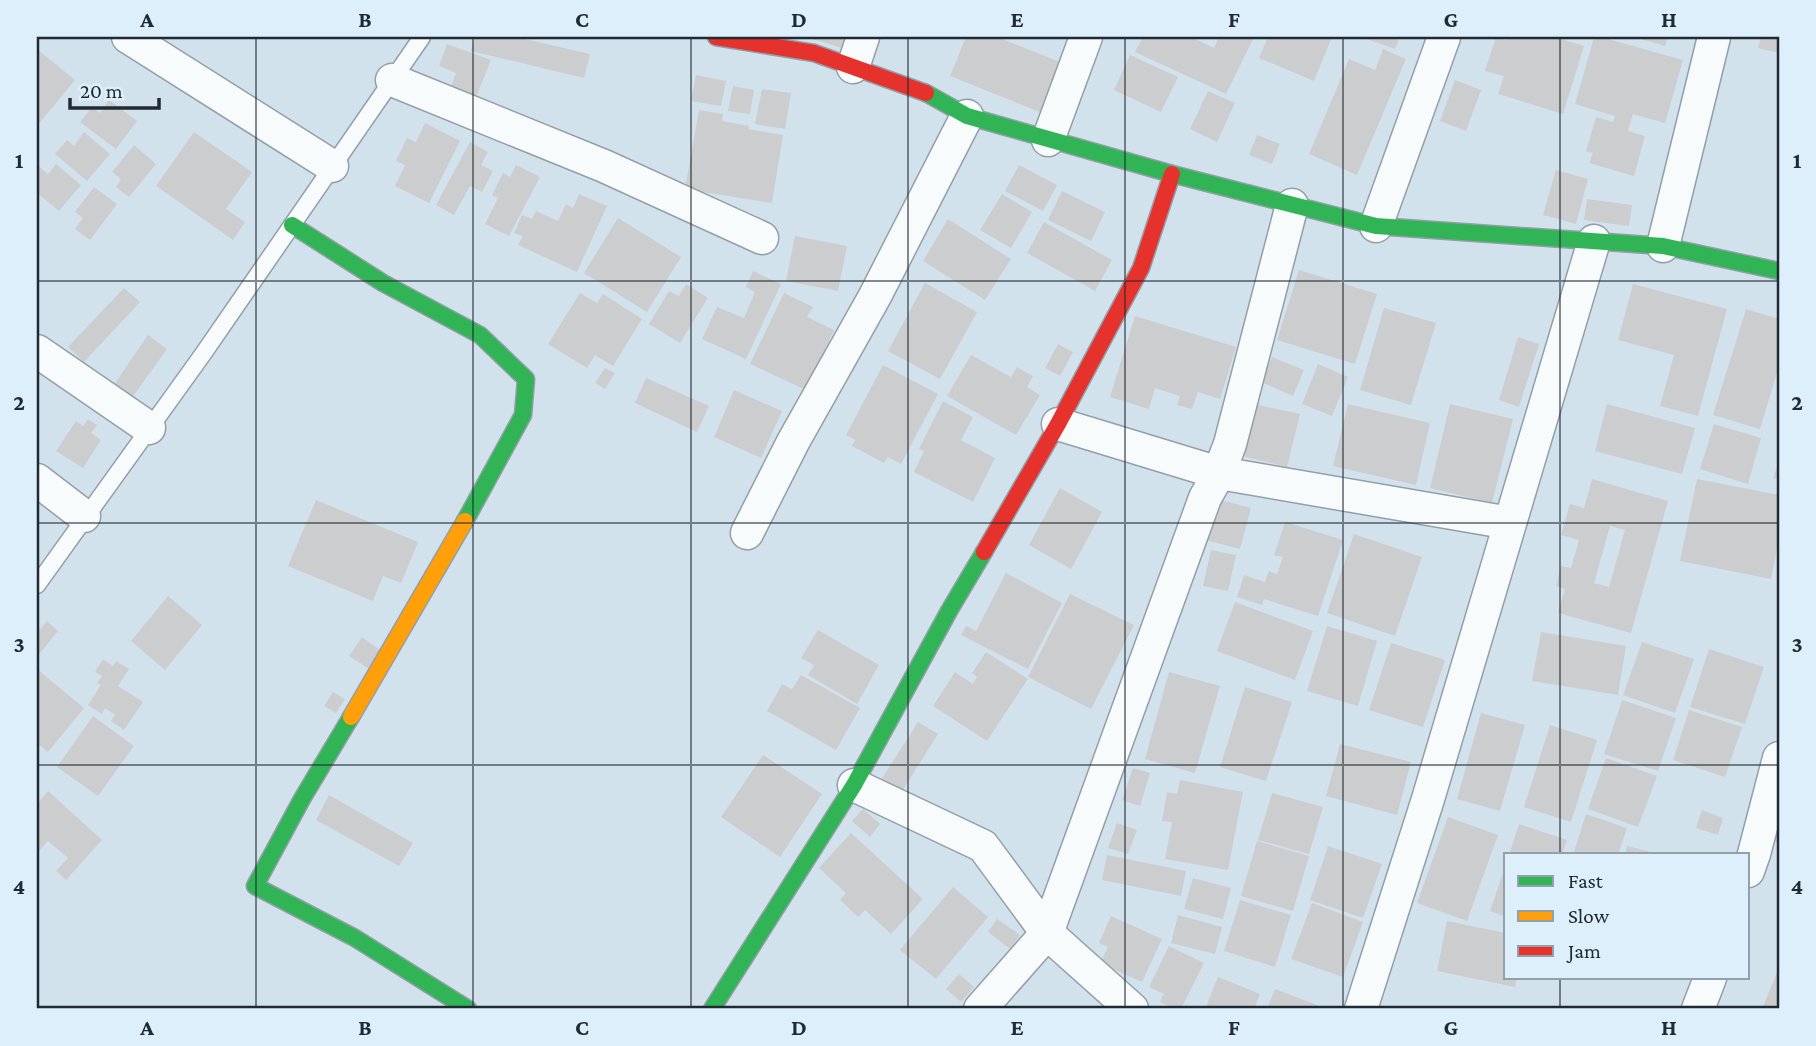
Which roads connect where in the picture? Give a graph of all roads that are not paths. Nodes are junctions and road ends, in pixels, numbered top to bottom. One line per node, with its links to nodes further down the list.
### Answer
1 (128, 37): 13 (street)
2 (422, 37): 10 (lane)
3 (716, 37): 8 (street)
4 (863, 37): 9 (street)
5 (1086, 37): 12 (street)
6 (1444, 37): 17 (street)
7 (1714, 37): 20 (street)
8 (738, 39): 9 (street)
9 (853, 67): 11 (street)
10 (392, 80): 13 (lane); 18 (street)
11 (967, 116): 12 (street); 29 (street)
12 (1048, 141): 14 (street)
13 (332, 166): 16 (lane)
14 (1172, 174): 15 (street); 23 (street)
15 (1292, 205): 17 (street); 25 (street)
16 (292, 225): 24 (lane); 36 (street)
17 (1376, 226): 19 (street)
18 (762, 238)
19 (1594, 241): 20 (street); 28 (street)
20 (1663, 246): 21 (street)
21 (1779, 271)
22 (37, 351): 24 (street)
23 (1058, 424): 25 (street); 32 (street)
24 (149, 428): 27 (lane)
25 (1219, 473): 28 (street); 34 (street)
26 (37, 480): 27 (street)
27 (84, 516): 30 (lane)
28 (1510, 523): 40 (street)
29 (747, 533)
30 (37, 585)
31 (1779, 758): 33 (street)
32 (854, 785): 34 (street); 37 (street)
33 (1750, 865)
34 (1047, 933): 38 (street); 39 (street)
35 (1710, 979): 41 (street)
36 (468, 1009)
37 (712, 1009)
38 (980, 1009)
39 (1132, 1009)
40 (1361, 1009)
41 (1698, 1009)

